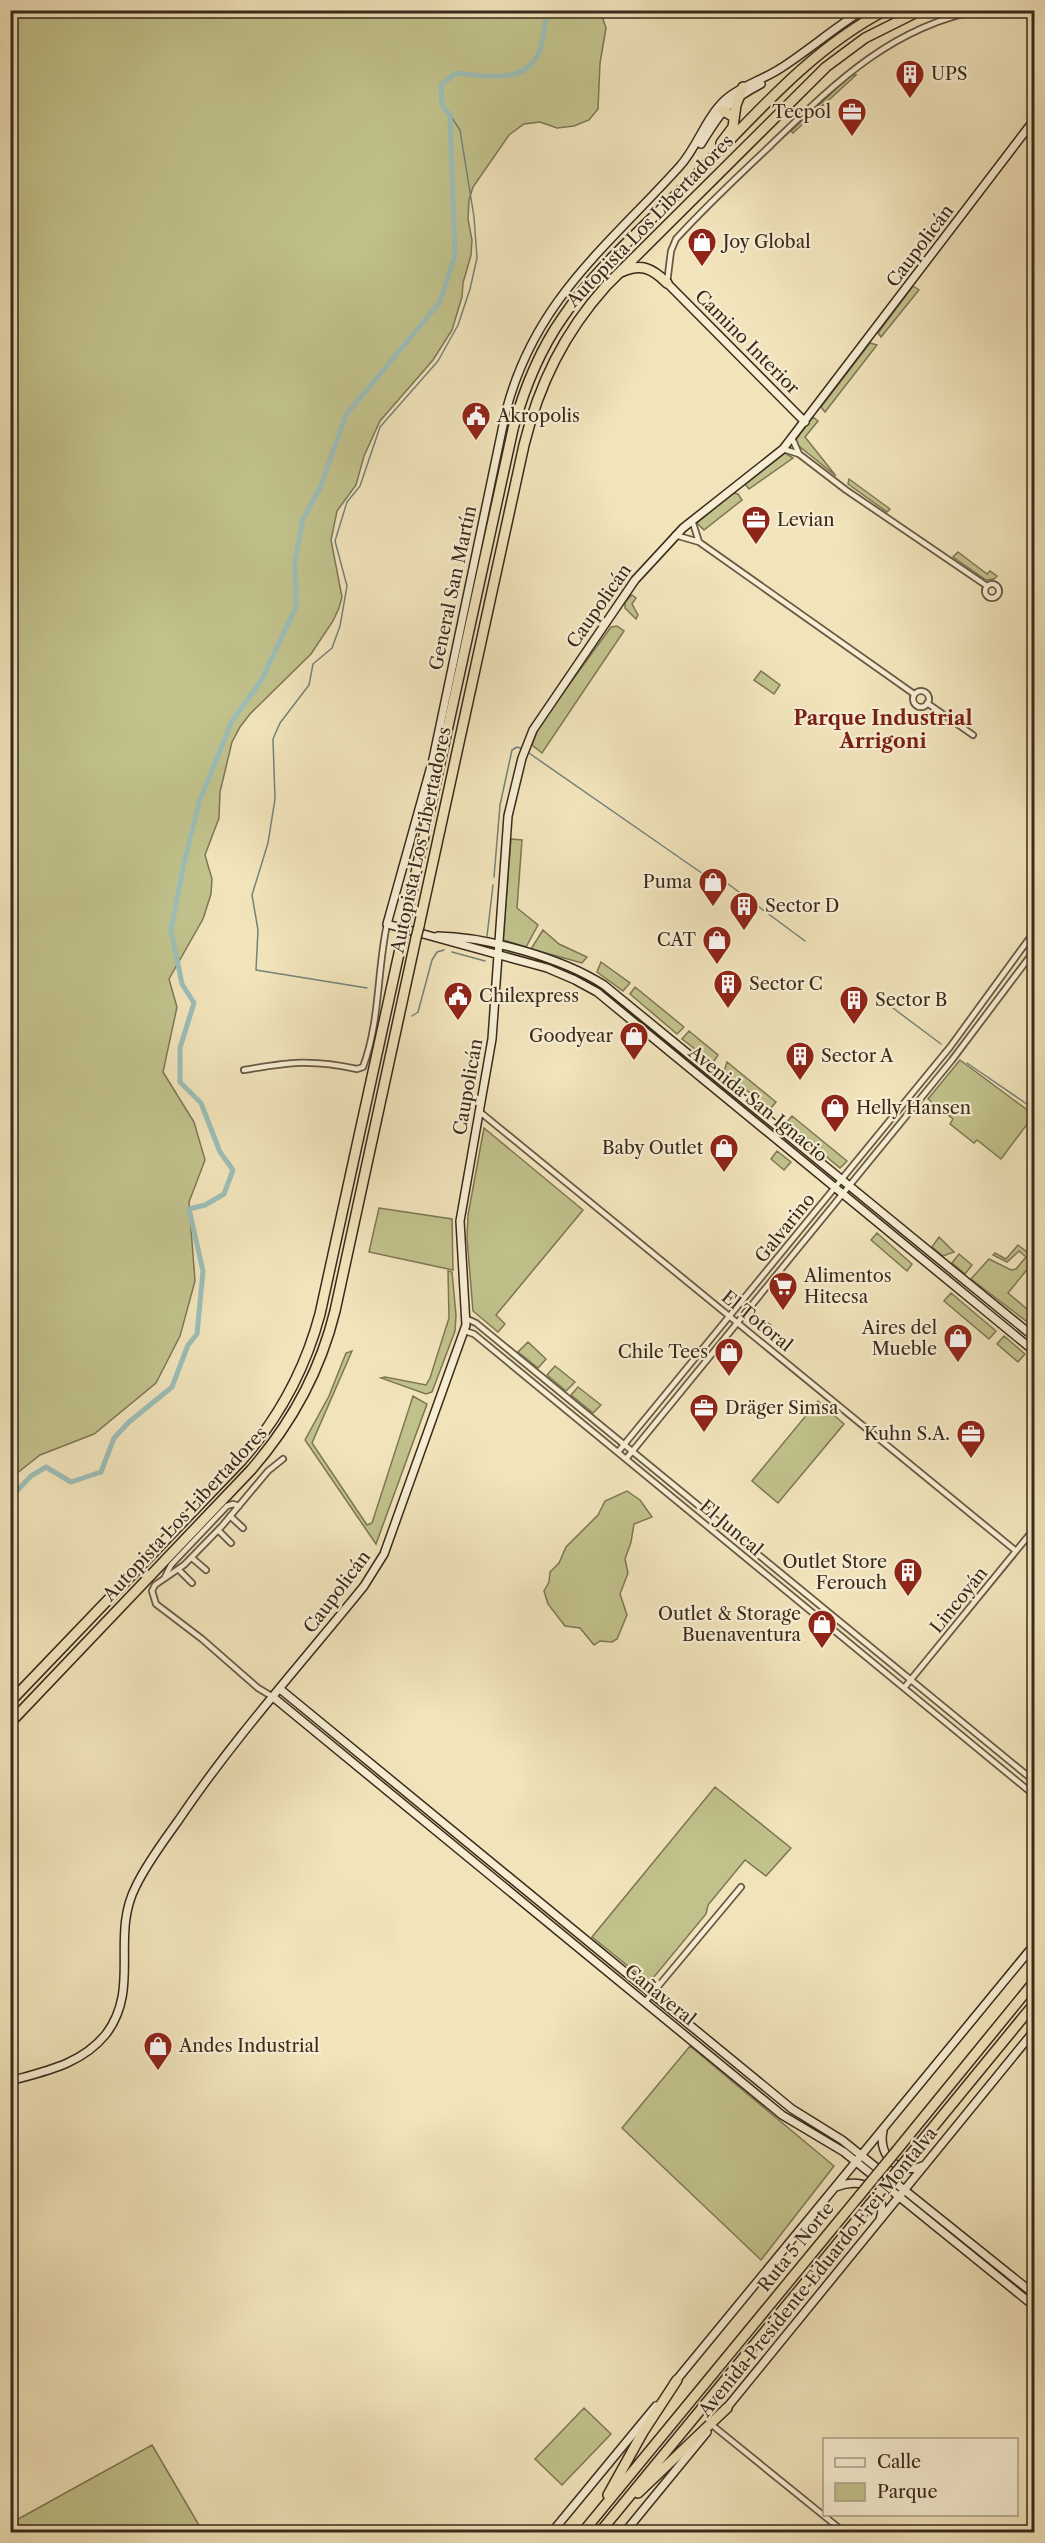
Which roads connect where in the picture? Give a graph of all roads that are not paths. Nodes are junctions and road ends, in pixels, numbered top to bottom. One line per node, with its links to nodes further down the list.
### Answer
1 (863, 10): 5 (main road, General San Martín)
2 (886, 10): 9 (highway, Autopista Los Libertadores)
3 (921, 10): 12 (highway, Autopista Los Libertadores)
4 (980, 10): 11 (street)
5 (741, 91): 6 (main road, General San Martín); 7 (highway); 10 (main road, General San Martín)
6 (722, 110): 7 (highway); 10 (main road, General San Martín)
7 (734, 117): 9 (highway)
8 (1035, 120): 14 (main road, Caupolicán)
9 (717, 154): 76 (highway, Autopista Los Libertadores, bridge)
10 (680, 166): 25 (main road, General San Martín)
11 (663, 273): 12 (highway); 13 (highway)
12 (616, 275): 77 (highway, Autopista Los Libertadores, bridge)
13 (667, 283): 14 (main road, Camino Interior)
14 (805, 422): 15 (main road, Caupolicán)
15 (792, 438): 16 (main road, Caupolicán); 17 (street)
16 (783, 449): 17 (street); 18 (main road, Caupolicán)
17 (800, 454): 21 (street)
18 (692, 520): 19 (main road, Caupolicán); 20 (street)
19 (675, 535): 20 (street); 28 (main road, Caupolicán)
20 (699, 542): 22 (street)
21 (987, 586)
22 (914, 694): 23 (street); 23 (street)
23 (927, 704): 24 (street)
24 (973, 735)
25 (387, 924): 27 (main road, Avenida San Ignacio); 39 (street, General San Martín)
26 (1035, 932): 37 (street, Galvarino)
27 (432, 936): 28 (main road, Avenida San Ignacio); 31 (main road, Avenida San Ignacio)
28 (497, 946): 29 (main road, Avenida San Ignacio); 31 (main road, Caupolicán)
29 (520, 951): 32 (main road); 33 (main road, Avenida San Ignacio)
30 (1035, 951): 38 (street, Galvarino)
31 (497, 955): 32 (main road, Avenida San Ignacio); 40 (main road, Caupolicán)
32 (519, 961): 34 (main road, Avenida San Ignacio)
33 (637, 1011): 34 (main road); 35 (main road, Avenida San Ignacio)
34 (630, 1019): 36 (main road, Avenida San Ignacio)
35 (661, 1031): 36 (main road); 41 (main road, Avenida San Ignacio)
36 (654, 1039): 42 (main road, Avenida San Ignacio)
37 (944, 1054): 38 (street); 43 (street, Galvarino)
38 (952, 1060): 44 (street, Galvarino)
39 (244, 1070)
40 (479, 1112): 49 (street, El Totoral); 50 (main road, Caupolicán)
41 (803, 1147): 42 (main road); 43 (main road, Avenida San Ignacio)
42 (796, 1155): 45 (main road, Avenida San Ignacio)
43 (842, 1179): 44 (main road, Avenida San Ignacio); 45 (street, Galvarino)
44 (849, 1186): 46 (street, Galvarino); 47 (main road, Avenida San Ignacio)
45 (835, 1188): 46 (main road, Avenida San Ignacio); 49 (street, Galvarino)
46 (843, 1194): 48 (main road, Avenida San Ignacio); 51 (street, Galvarino)
47 (939, 1260): 48 (main road); 53 (main road, Avenida San Ignacio)
48 (933, 1267): 54 (main road, Avenida San Ignacio)
49 (730, 1316): 51 (street, El Totoral); 55 (street, Galvarino)
50 (467, 1319): 52 (main road, Caupolicán); 55 (street, El Juncal)
51 (737, 1322): 56 (street, Galvarino); 66 (street, El Totoral)
52 (465, 1331): 57 (street, El Juncal); 74 (main road, Caupolicán)
53 (1035, 1337)
54 (1035, 1351)
55 (624, 1444): 56 (street, El Juncal); 57 (street, Galvarino)
56 (632, 1451): 59 (street, Galvarino); 72 (street, El Juncal)
57 (618, 1452): 59 (street, El Juncal)
58 (282, 1459): 60 (street)
59 (626, 1459): 73 (street, El Juncal)
60 (239, 1506): 61 (street); 70 (street)
61 (230, 1516): 62 (street); 64 (street)
62 (243, 1528)
63 (1035, 1529): 66 (street, Lincoyán)
64 (218, 1530): 65 (street); 67 (street)
65 (231, 1543)
66 (1016, 1551): 72 (street, Lincoyán)
67 (192, 1558): 68 (street); 69 (street)
68 (178, 1570): 70 (street); 71 (street)
69 (206, 1570)
70 (165, 1577): 75 (street)
71 (192, 1583)
72 (910, 1680): 73 (street, Lincoyán); 78 (street, El Juncal)
73 (904, 1688): 79 (street, El Juncal)
74 (280, 1689): 75 (main road, Caupolicán); 83 (main road, Cañaveral)
75 (273, 1697): 84 (main road, Cañaveral); 87 (main road, Caupolicán)
76 (10, 1702)
77 (10, 1723)
78 (1035, 1781)
79 (1035, 1795)
80 (741, 1887): 83 (street)
81 (1035, 1945): 88 (main road)
82 (1035, 1982): 104 (highway, Ruta 5 Norte, bridge)
83 (652, 1994): 84 (street); 89 (main road, Cañaveral)
84 (645, 2002): 90 (main road, Cañaveral)
85 (1035, 2004): 101 (highway, Ruta 5 Norte, bridge)
86 (1035, 2031): 91 (main road, Avenida Presidente Eduardo Frei Montalva)
87 (10, 2081)
88 (884, 2129): 89 (main road); 91 (main road)
89 (862, 2155): 90 (main road); 93 (main road, Cañaveral)
90 (856, 2162): 92 (main road); 94 (main road, Cañaveral)
91 (927, 2163): 93 (main road, Avenida Presidente Eduardo Frei Montalva)
92 (835, 2188): 95 (main road); 98 (main road)
93 (906, 2190): 94 (main road, Avenida Presidente Eduardo Frei Montalva); 96 (main road, Cañaveral)
94 (900, 2197): 95 (main road, Avenida Presidente Eduardo Frei Montalva); 97 (main road, Cañaveral)
95 (878, 2225): 99 (main road, Avenida Presidente Eduardo Frei Montalva)
96 (1035, 2294)
97 (1035, 2306)
98 (677, 2380): 104 (highway); 105 (main road)
99 (727, 2408): 100 (main road, Avenida Presidente Eduardo Frei Montalva); 101 (highway)
100 (712, 2425): 102 (street); 108 (main road, Avenida Presidente Eduardo Frei Montalva)
101 (614, 2515): 107 (highway, Ruta 5 Norte)
102 (823, 2515)
103 (824, 2516): 109 (street)
104 (594, 2518): 106 (highway, Ruta 5 Norte)
105 (552, 2532)
106 (583, 2532)
107 (600, 2532)
108 (625, 2532)
109 (844, 2532)

